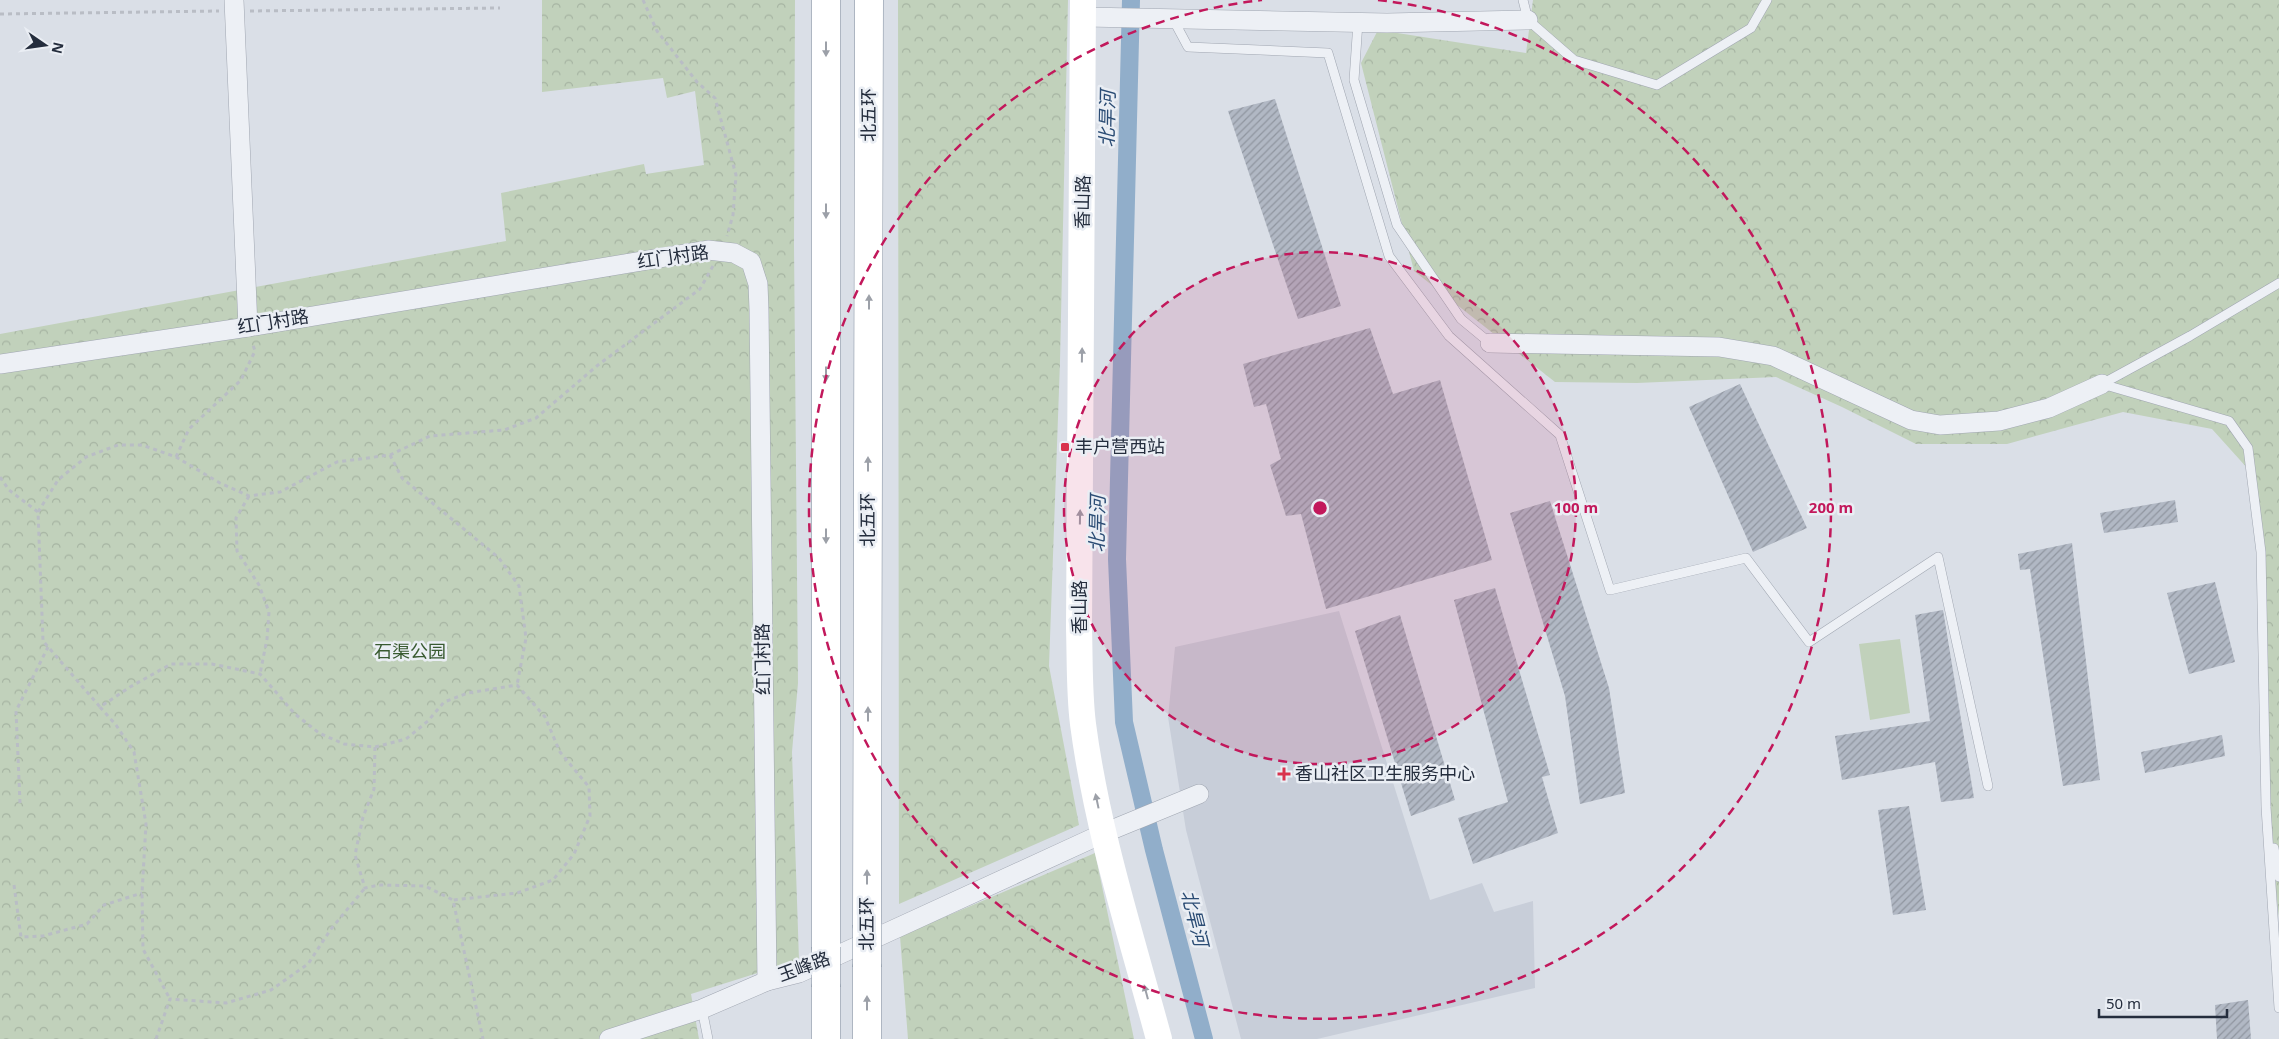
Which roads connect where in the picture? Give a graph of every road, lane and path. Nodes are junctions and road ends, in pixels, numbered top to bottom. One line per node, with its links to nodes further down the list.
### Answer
1 (234, 0): 13 (street)
2 (643, 0): 11 (path)
3 (826, 0): 45 (highway, one-way to 45, bridge)
4 (869, 0): 46 (highway, 北五环, one-way to 4, bridge)
5 (1523, 0): 9 (lane)
6 (1767, 0): 9 (lane)
7 (1086, 6): 8 (street); 31 (street, 香山路, one-way to 7)
8 (1173, 18): 10 (street); 27 (lane)
9 (1528, 20): 10 (street)
10 (1358, 22): 14 (lane)
11 (721, 252): 13 (street, 红门村路); 17 (path); 37 (street, 红门村路)
12 (2279, 282): 16 (lane)
13 (248, 327): 15 (street, 红门村路); 18 (path)
14 (1490, 343): 16 (street)
15 (0, 364)
16 (2102, 384): 30 (lane)
17 (390, 455): 20 (path); 24 (path)
18 (176, 457): 20 (path); 21 (path)
19 (0, 477): 21 (path)
20 (249, 496): 23 (path)
21 (38, 512): 22 (path)
22 (48, 647): 25 (path); 29 (path)
23 (260, 674): 25 (path); 26 (path)
24 (517, 684): 26 (path); 36 (path)
25 (100, 707): 35 (path)
26 (375, 746): 34 (path)
27 (1988, 786)
28 (1199, 794): 31 (street, 玉峰路)
29 (20, 803)
30 (2266, 806): 32 (lane); 39 (lane)
31 (1115, 829): 37 (street, 玉峰路); 47 (street, 香山路, one-way to 31)
32 (2279, 877)
33 (14, 885): 35 (path)
34 (365, 888): 36 (path); 38 (path)
35 (142, 893): 38 (path)
36 (453, 900): 42 (path)
37 (766, 981): 40 (street, 玉峰路)
38 (170, 999): 41 (path)
39 (2279, 1008)
40 (702, 1009): 43 (street, 玉峰路); 44 (lane)
41 (156, 1039)
42 (483, 1039)
43 (609, 1039)
44 (708, 1039)
45 (826, 1039)
46 (867, 1039)
47 (1159, 1039)

